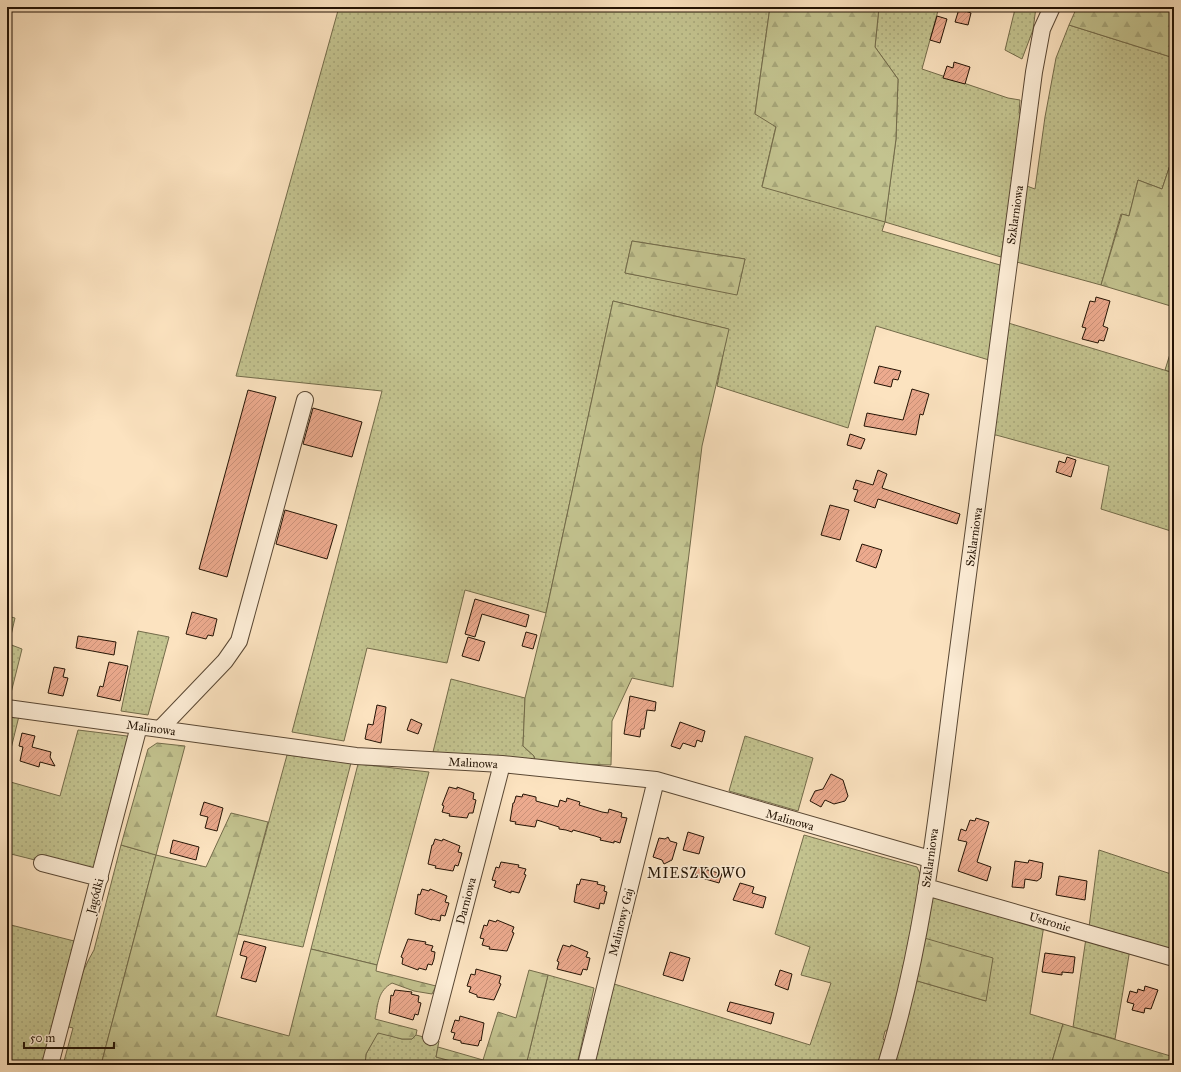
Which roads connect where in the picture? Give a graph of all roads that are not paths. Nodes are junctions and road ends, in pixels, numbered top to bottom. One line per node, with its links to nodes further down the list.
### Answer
1 (1052, 7): 8 (street, Szklarniowa)
2 (304, 400): 5 (street)
3 (7, 708): 4 (street, Malinowa)
4 (139, 726): 5 (street, Malinowa); 10 (street, Jagódki)
5 (160, 730): 6 (street, Malinowa)
6 (502, 764): 7 (street, Malinowa); 13 (street, Darniowa)
7 (656, 780): 8 (street, Malinowa); 15 (street, Malinowy Gaj)
8 (930, 859): 11 (street, Szklarniowa)
9 (42, 862): 10 (street)
10 (100, 878): 14 (street, Jagódki)
11 (926, 886): 12 (street, Ustronie); 16 (street, Szklarniowa)
12 (1174, 958)
13 (431, 1037)
14 (50, 1065)
15 (586, 1065)
16 (886, 1065)

